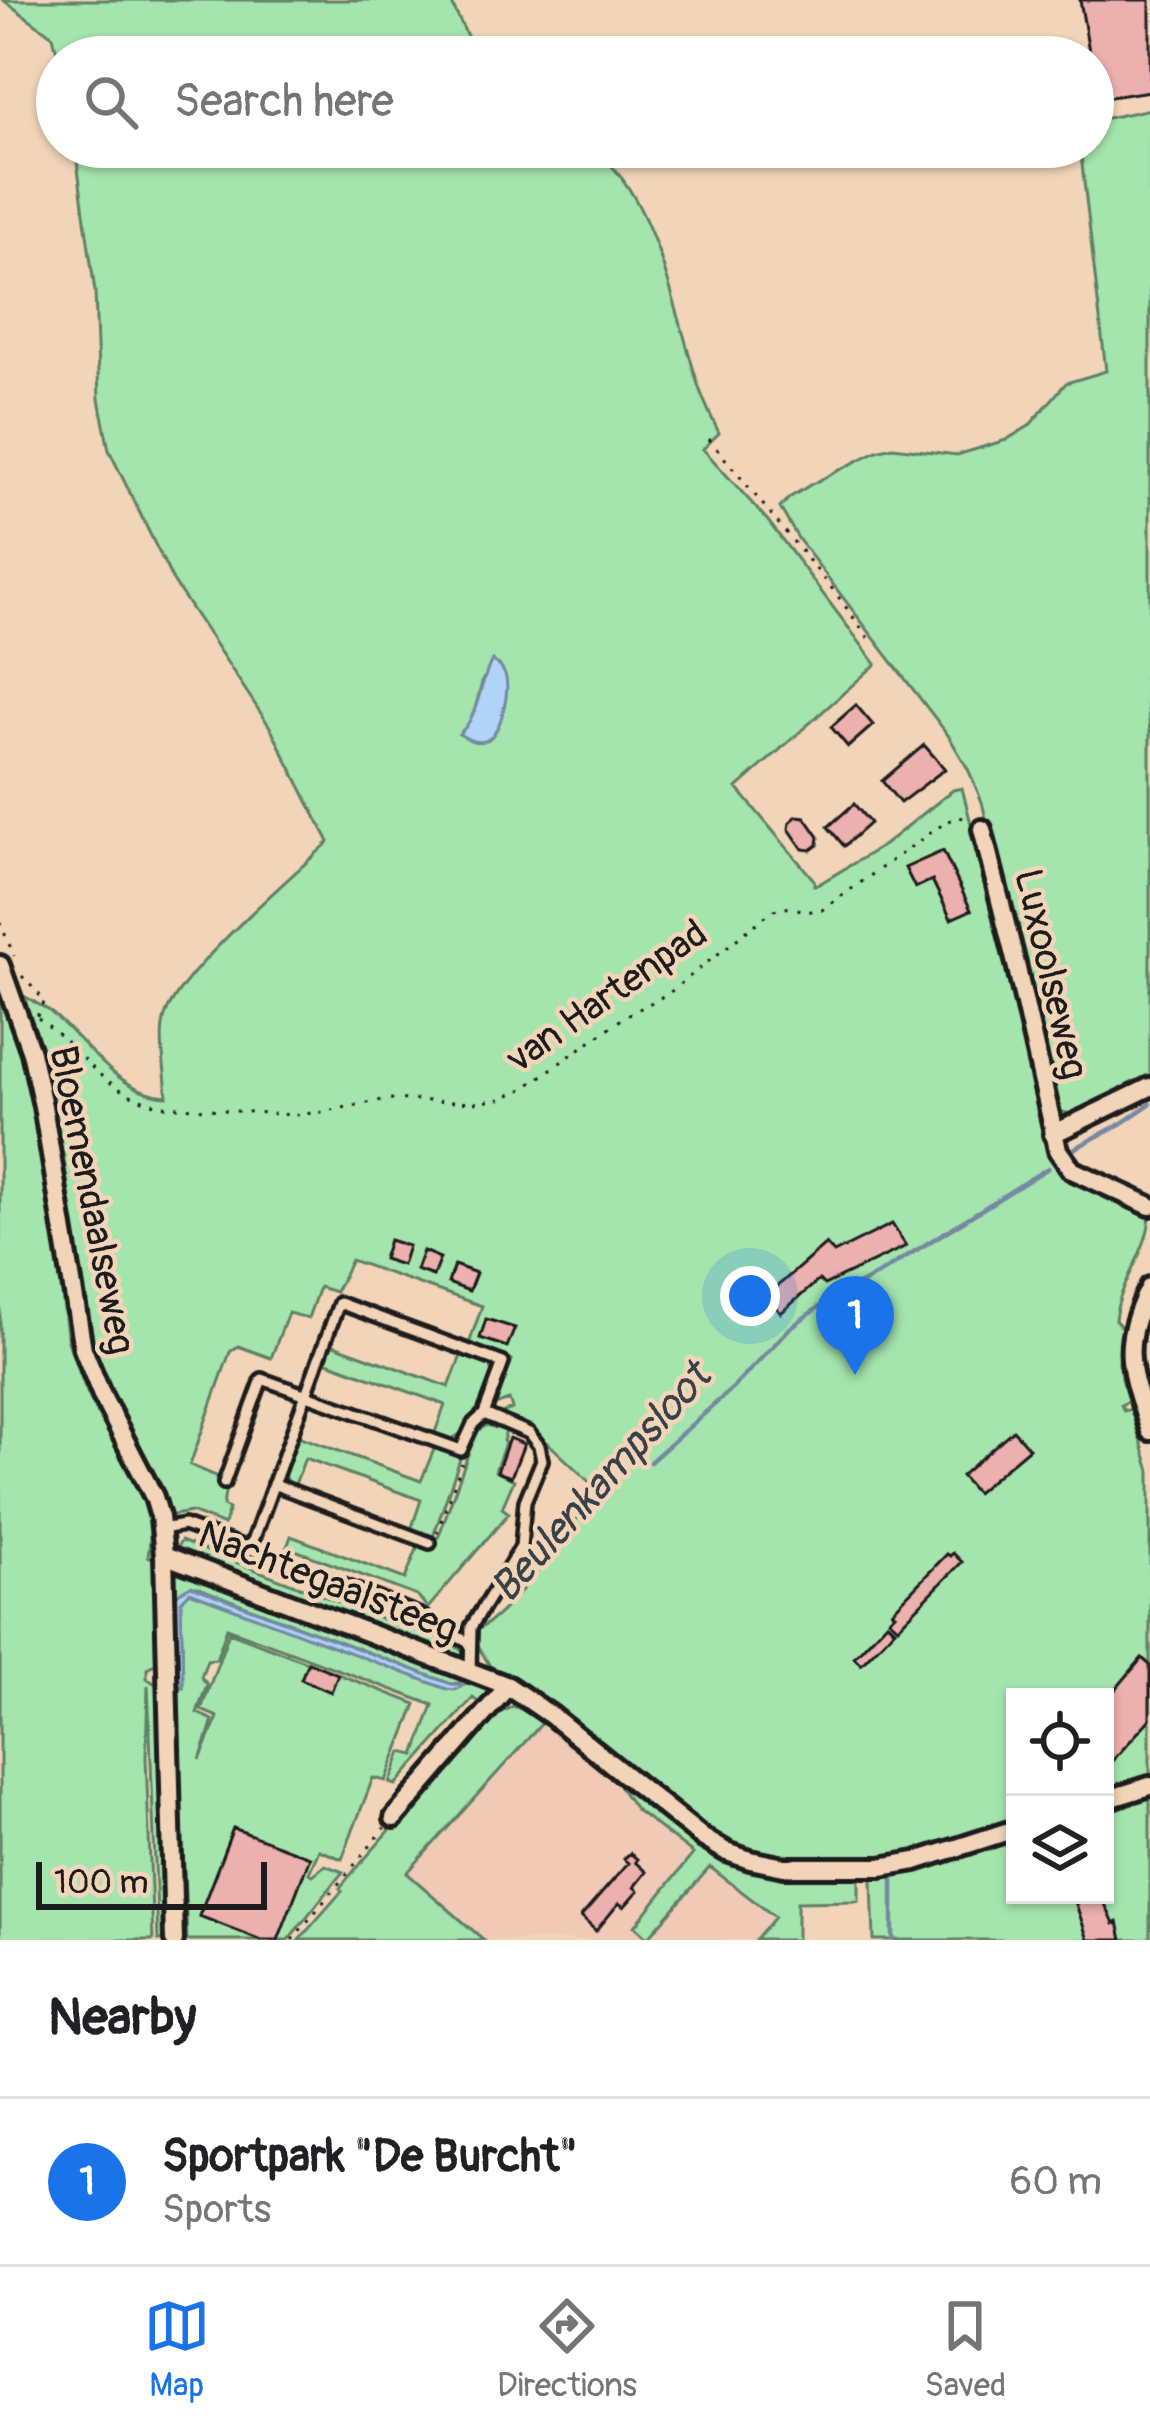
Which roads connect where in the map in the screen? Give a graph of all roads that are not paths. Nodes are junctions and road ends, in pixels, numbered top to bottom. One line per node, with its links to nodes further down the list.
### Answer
1 (982, 829): 4 (street, Luxoolseweg)
2 (7, 962): 12 (street, Bloemendaalseweg)
3 (1150, 1088): 4 (street, Luxoolseweg)
4 (1054, 1134): 5 (street, Luxoolseweg)
5 (1150, 1206)
6 (1150, 1287): 9 (street)
7 (305, 1394): 8 (lane, Nachtegaalsteeg); 8 (lane, Nachtegaalsteeg); 10 (lane, Nachtegaalsteeg); 11 (lane, Nachtegaalsteeg)
8 (484, 1414): 16 (lane, Nachtegaalsteeg)
9 (1150, 1431)
10 (224, 1483)
11 (273, 1484): 13 (lane, Nachtegaalsteeg); 14 (lane, Nachtegaalsteeg)
12 (162, 1529): 14 (lane, Nachtegaalsteeg); 15 (street, Bloemendaalseweg)
13 (430, 1543)
14 (250, 1549): 16 (lane, Nachtegaalsteeg)
15 (164, 1555): 17 (street, Nachtegaalsteeg); 23 (street, Bloemendaalseweg)
16 (469, 1643): 17 (lane, Nachtegaalsteeg)
17 (470, 1671): 18 (street, Nachtegaalsteeg)
18 (508, 1686): 21 (street); 22 (street, Nachtegaalsteeg)
19 (1150, 1786): 20 (street)
20 (1114, 1797)
21 (394, 1817)
22 (1006, 1832)
23 (174, 1940)

